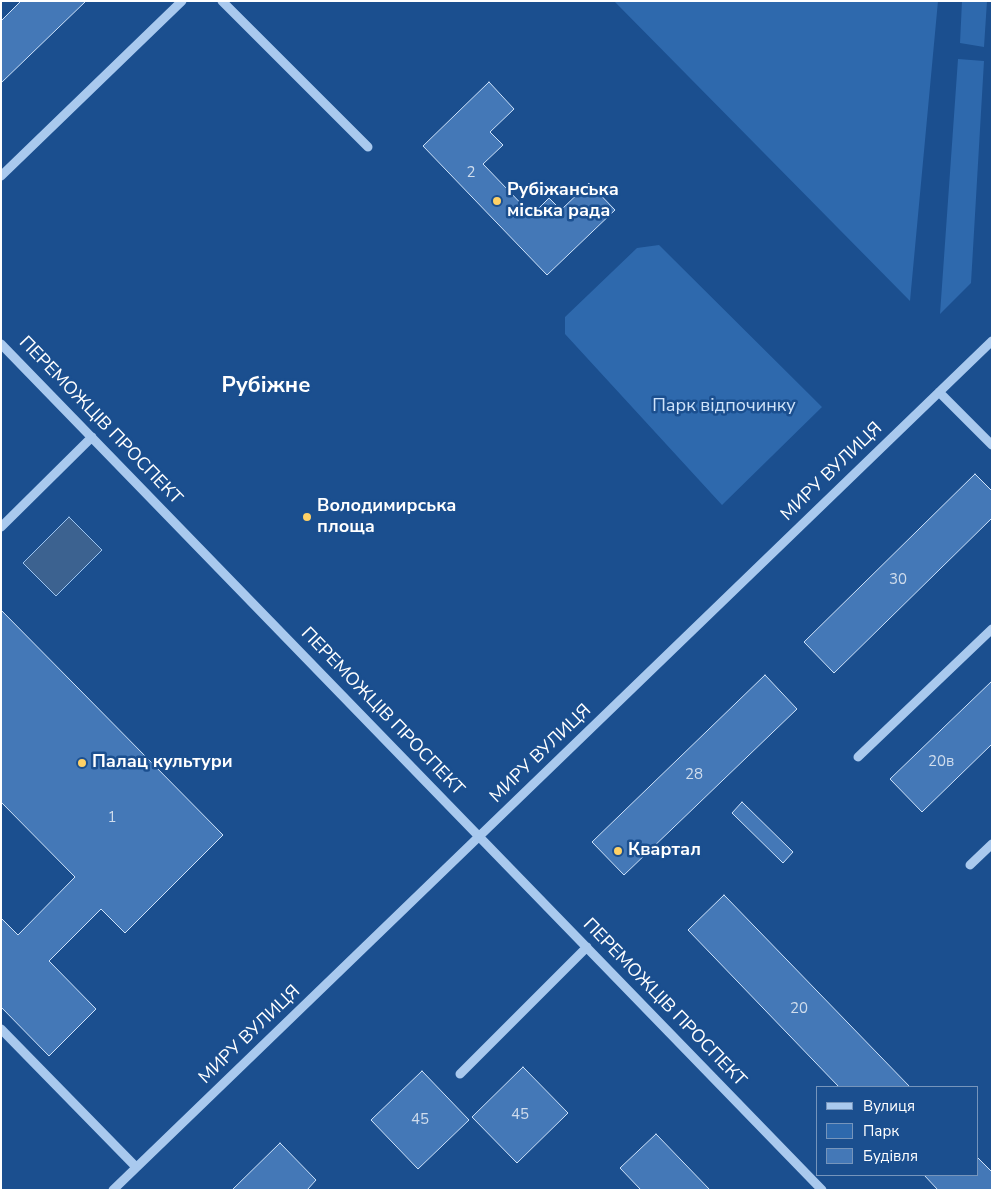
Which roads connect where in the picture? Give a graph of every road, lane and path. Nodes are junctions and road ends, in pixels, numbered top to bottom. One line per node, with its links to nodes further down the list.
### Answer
1 (182, 1): 4 (street)
2 (222, 1): 3 (street)
3 (368, 147)
4 (1, 176)
5 (992, 341): 7 (street, МИРУ ВУЛИЦЯ)
6 (1, 344): 8 (street, ПЕРЕМОЖЦІВ ПРОСПЕКТ)
7 (939, 392): 9 (street); 13 (street, МИРУ ВУЛИЦЯ)
8 (92, 437): 10 (street); 13 (street, ПЕРЕМОЖЦІВ ПРОСПЕКТ)
9 (992, 444)
10 (1, 527)
11 (992, 629): 12 (street)
12 (858, 757)
13 (480, 835): 16 (street, ПЕРЕМОЖЦІВ ПРОСПЕКТ); 19 (street, МИРУ ВУЛИЦЯ)
14 (992, 844): 15 (street)
15 (970, 865)
16 (587, 947): 18 (street); 21 (street, ПЕРЕМОЖЦІВ ПРОСПЕКТ)
17 (1, 1029): 19 (street)
18 (460, 1074)
19 (136, 1167): 20 (street, МИРУ ВУЛИЦЯ)
20 (113, 1190)
21 (822, 1190)

